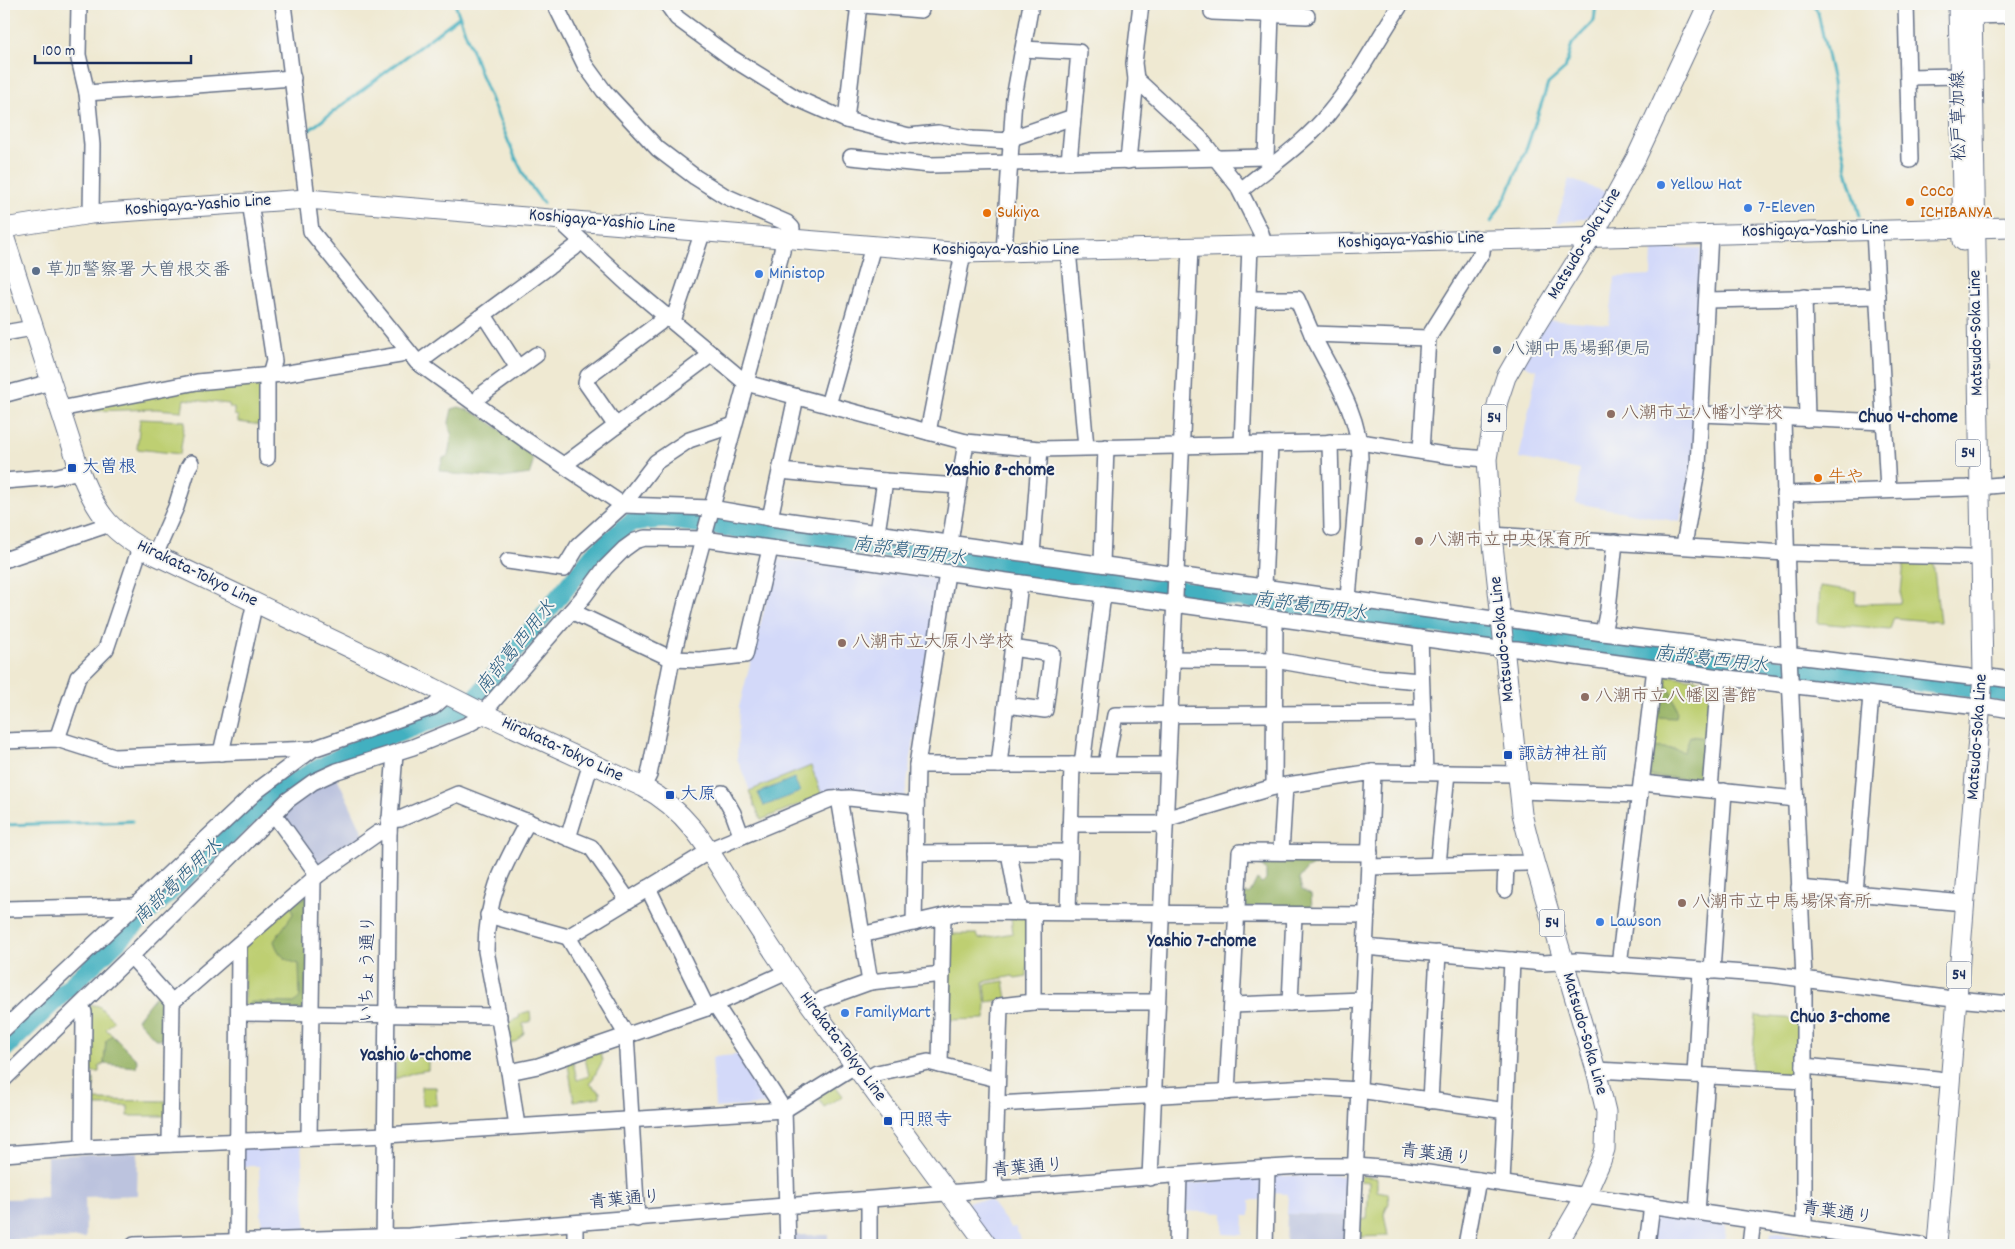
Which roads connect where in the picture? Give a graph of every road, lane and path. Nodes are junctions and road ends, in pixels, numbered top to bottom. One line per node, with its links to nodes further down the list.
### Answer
1 (79, 4): 23 (street)
2 (283, 4): 21 (street)
3 (555, 4): 46 (street)
4 (666, 4): 25 (street)
5 (852, 4): 6 (street)
6 (859, 4): 13 (street); 25 (street)
7 (1031, 4): 18 (street)
8 (1140, 4): 22 (street)
9 (1400, 4): 33 (street)
10 (1708, 4): 45 (main road, Matsudo-Soka Line / 54)
11 (1906, 4): 20 (street)
12 (1967, 8): 16 (street); 19 (main road, 松戸草加線 / 54); 40 (main road, 松戸草加線 / 54)
13 (921, 10)
14 (1212, 12): 15 (street)
15 (1271, 14): 17 (street); 27 (street)
16 (2011, 15)
17 (1307, 16)
18 (1023, 50): 24 (street); 26 (street)
19 (1959, 76): 20 (street); 40 (main road, 松戸草加線 / 54)
20 (1908, 77): 29 (street)
21 (293, 78): 23 (street); 34 (street)
22 (1136, 79): 27 (street); 30 (street)
23 (87, 93): 36 (street)
24 (1073, 117): 26 (street); 31 (street)
25 (846, 120): 26 (street)
26 (1012, 139): 32 (street)
27 (1217, 157): 30 (street); 33 (street)
28 (850, 158): 32 (street)
29 (1910, 160)
30 (1128, 161): 31 (street)
31 (1069, 162): 32 (street)
32 (1010, 164): 53 (street)
33 (1241, 190): 49 (street)
34 (307, 199): 35 (main road, Koshigaya-Yashio Line); 37 (main road, Koshigaya-Yashio Line); 65 (street)
35 (250, 202): 36 (main road, Koshigaya-Yashio Line); 70 (street)
36 (90, 214): 39 (main road, Koshigaya-Yashio Line)
37 (558, 219): 42 (main road, Koshigaya-Yashio Line); 48 (street)
38 (2011, 227): 40 (main road, Koshigaya-Yashio Line)
39 (4, 228)
40 (1969, 228): 41 (main road, Koshigaya-Yashio Line); 105 (main road, Matsudo-Soka Line / 54)
41 (1874, 230): 43 (main road, Koshigaya-Yashio Line); 55 (street)
42 (703, 231): 46 (main road, Koshigaya-Yashio Line); 60 (street)
43 (1710, 233): 45 (main road, Koshigaya-Yashio Line); 58 (street)
44 (4, 236): 61 (main road, Hirakata-Tokyo Line)
45 (1591, 236): 47 (main road, Koshigaya-Yashio Line); 96 (main road, Matsudo-Soka Line / 54)
46 (787, 238): 50 (main road, Koshigaya-Yashio Line); 72 (street)
47 (1483, 239): 49 (main road, Koshigaya-Yashio Line); 64 (street)
48 (581, 241): 59 (street); 60 (street)
49 (1257, 245): 51 (main road, Koshigaya-Yashio Line); 57 (street)
50 (873, 246): 54 (main road, Koshigaya-Yashio Line); 76 (street)
51 (1190, 248): 52 (main road, Koshigaya-Yashio Line); 90 (street)
52 (1068, 250): 53 (main road, Koshigaya-Yashio Line); 91 (street)
53 (1004, 252): 54 (main road, Koshigaya-Yashio Line)
54 (963, 253): 84 (street)
55 (1878, 296): 56 (street); 81 (street)
56 (1804, 297): 58 (street); 80 (street)
57 (1248, 299): 63 (street); 88 (street)
58 (1707, 300): 78 (street)
59 (484, 315): 68 (street); 69 (street)
60 (669, 318): 66 (street); 83 (street)
61 (33, 328): 62 (street); 71 (main road, Hirakata-Tokyo Line)
62 (4, 332)
63 (1312, 334): 64 (street); 87 (street)
64 (1428, 338): 94 (street)
65 (408, 351): 68 (street); 70 (street)
66 (712, 354): 72 (street); 83 (street)
67 (536, 356): 69 (street)
68 (418, 363): 98 (street)
69 (518, 368): 74 (street)
70 (268, 375): 77 (street); 95 (street)
71 (51, 382): 73 (street); 77 (main road, Hirakata-Tokyo Line)
72 (746, 383): 75 (street); 82 (street)
73 (6, 394)
74 (481, 395)
75 (796, 397): 76 (street); 100 (street)
76 (828, 405): 84 (street)
77 (60, 409): 99 (main road, Hirakata-Tokyo Line)
78 (1701, 414): 79 (street); 118 (street)
79 (1783, 418): 80 (street); 107 (street)
80 (1807, 419): 81 (street)
81 (1884, 422): 106 (street)
82 (734, 425): 108 (street); 109 (street)
83 (616, 426): 98 (street)
84 (928, 432): 85 (street)
85 (966, 442): 93 (street); 104 (street)
86 (1330, 442): 87 (street); 89 (street); 112 (street)
87 (1360, 442): 94 (street); 132 (street)
88 (1242, 444): 89 (street); 90 (street)
89 (1270, 444): 130 (street)
90 (1181, 445): 92 (street); 128 (street)
91 (1086, 447): 92 (street); 93 (street)
92 (1106, 447): 126 (street)
93 (1040, 448): 122 (street)
94 (1421, 451): 96 (street)
95 (269, 457)
96 (1488, 459): 114 (main road, Matsudo-Soka Line / 54)
97 (192, 463): 120 (street)
98 (564, 465): 108 (street)
99 (80, 471): 101 (street); 111 (main road, Hirakata-Tokyo Line)
100 (780, 471): 102 (street); 110 (street)
101 (4, 481)
102 (885, 481): 104 (street); 113 (street)
103 (2011, 484): 105 (street)
104 (959, 486): 116 (street)
105 (1974, 487): 106 (street); 123 (main road, Matsudo-Soka Line / 54); 148 (main road, Matsudo-Soka Line / 54)
106 (1888, 490): 107 (street)
107 (1784, 494): 121 (street)
108 (623, 505): 109 (street); 125 (street)
109 (711, 511): 110 (street); 115 (street)
110 (770, 518): 113 (street)
111 (110, 524): 120 (main road, Hirakata-Tokyo Line); 124 (street)
112 (1332, 529)
113 (876, 532): 116 (street)
114 (1492, 535): 117 (street); 137 (main road, Matsudo-Soka Line / 54)
115 (704, 537): 119 (street); 135 (street); 143 (street)
116 (950, 542): 122 (street)
117 (1615, 542): 118 (street); 138 (street)
118 (1684, 546): 121 (street)
119 (770, 549): 127 (street); 143 (street)
120 (148, 552): 133 (main road, Hirakata-Tokyo Line); 161 (street)
121 (1786, 553): 123 (street); 142 (street)
122 (1032, 554): 126 (street)
123 (1970, 558): 148 (main road, Matsudo-Soka Line / 54)
124 (4, 560)
125 (508, 561)
126 (1102, 564): 128 (street)
127 (947, 573): 129 (street); 168 (street)
128 (1176, 574): 130 (street); 134 (street)
129 (1020, 583): 131 (street); 141 (street)
130 (1264, 586): 132 (street)
131 (1103, 594): 134 (street); 170 (street)
132 (1348, 598): 137 (street)
133 (255, 602): 153 (main road, Hirakata-Tokyo Line); 164 (street)
134 (1174, 603): 136 (street); 144 (street)
135 (570, 611): 143 (street); 157 (street)
136 (1275, 618): 139 (street); 145 (street)
137 (1501, 620): 138 (street); 140 (main road, Matsudo-Soka Line / 54)
138 (1603, 633): 142 (street)
139 (1420, 638): 140 (street); 150 (street)
140 (1504, 647): 146 (street); 175 (main road, Matsudo-Soka Line / 54)
141 (1012, 648): 154 (street); 154 (street)
142 (1788, 655): 148 (street); 151 (street)
143 (672, 658): 176 (street)
144 (1172, 659): 145 (street); 160 (street)
145 (1275, 660): 150 (street); 159 (street)
146 (1655, 668): 147 (street); 178 (street)
147 (1719, 677): 151 (street); 179 (street)
148 (1977, 677): 149 (street); 155 (main road, Matsudo-Soka Line / 54)
149 (2011, 680)
150 (1420, 681): 158 (street)
151 (1790, 685): 152 (street); 182 (street)
152 (1871, 695): 155 (street); 204 (street)
153 (451, 697): 157 (main road, Hirakata-Tokyo Line); 163 (street)
154 (1006, 705): 169 (street)
155 (1975, 706): 156 (street); 206 (main road, Matsudo-Soka Line / 54); 232 (main road, Matsudo-Soka Line / 54)
156 (2011, 710)
157 (482, 713): 165 (street); 166 (main road, Hirakata-Tokyo Line)
158 (1422, 713): 159 (street); 173 (street)
159 (1275, 714): 160 (street); 177 (street)
160 (1170, 715): 167 (street); 171 (street)
161 (56, 739): 162 (street); 164 (street)
162 (4, 741)
163 (314, 750): 164 (street); 207 (street)
164 (221, 753)
165 (395, 753): 184 (street); 188 (street, いちょう通り)
166 (591, 763): 176 (main road, Hirakata-Tokyo Line); 190 (street)
167 (1106, 764): 170 (street); 171 (street)
168 (917, 765): 169 (street); 183 (street)
169 (999, 765): 170 (street)
170 (1077, 765): 187 (street)
171 (1168, 765): 186 (street)
172 (1373, 772): 173 (street); 177 (street); 196 (street)
173 (1425, 772): 174 (street)
174 (1448, 773): 175 (street); 199 (street)
175 (1518, 783): 178 (street); 197 (main road, Matsudo-Soka Line / 54)
176 (643, 787): 191 (main road, Hirakata-Tokyo Line)
177 (1279, 787): 186 (street); 193 (street)
178 (1641, 788): 179 (street); 226 (street)
179 (1717, 790): 182 (street); 227 (street)
180 (722, 793): 189 (street)
181 (838, 798): 183 (street); 189 (street); 218 (street)
182 (1796, 798): 202 (street)
183 (916, 805): 194 (street)
184 (274, 814): 200 (street); 223 (street)
185 (528, 821): 188 (street); 190 (street); 213 (street)
186 (1165, 821): 187 (street); 211 (street)
187 (1070, 824): 192 (street)
188 (389, 826): 200 (street); 245 (street, いちょう通り)
189 (742, 835): 191 (street)
190 (568, 838): 205 (street)
191 (709, 851): 201 (street); 228 (main road, Hirakata-Tokyo Line)
192 (1069, 852): 195 (street); 209 (street)
193 (1281, 852): 196 (street); 212 (street)
194 (915, 853): 195 (street); 217 (street)
195 (1009, 853): 210 (street)
196 (1369, 860): 199 (street); 215 (street)
197 (1534, 861): 198 (street); 225 (main road, Matsudo-Soka Line / 54)
198 (1506, 863): 199 (street); 203 (street)
199 (1438, 864)
200 (315, 878): 220 (street); 244 (street)
201 (648, 888): 205 (street); 240 (street)
202 (1800, 888): 204 (street); 230 (street)
203 (1505, 890)
204 (1855, 893): 206 (street)
205 (628, 900): 219 (street)
206 (1953, 902): 232 (main road, Matsudo-Soka Line / 54)
207 (136, 906): 208 (street); 247 (street)
208 (4, 909)
209 (1068, 912): 210 (street); 211 (street)
210 (1027, 913): 216 (street); 235 (street)
211 (1161, 913): 212 (street); 236 (street)
212 (1238, 914): 214 (street); 239 (street)
213 (488, 915): 219 (street); 246 (street)
214 (1294, 915): 215 (street); 237 (street)
215 (1367, 915): 221 (street)
216 (943, 917): 217 (street); 229 (street)
217 (914, 923): 218 (street)
218 (861, 935): 231 (street)
219 (568, 937): 248 (street)
220 (239, 944): 234 (street); 243 (street)
221 (1366, 947): 222 (street); 233 (street)
222 (1438, 953): 224 (street); 261 (street)
223 (131, 956): 234 (street); 241 (street)
224 (1512, 960): 225 (street); 264 (street)
225 (1563, 962): 226 (street); 250 (main road, Matsudo-Soka Line / 54)
226 (1619, 965): 227 (street)
227 (1707, 971): 230 (street); 254 (street)
228 (787, 972): 240 (street); 242 (main road, Hirakata-Tokyo Line)
229 (942, 974): 231 (street); 249 (street)
230 (1804, 979): 232 (street); 253 (street)
231 (870, 982): 242 (street)
232 (1951, 998): 238 (street); 257 (main road, Matsudo-Soka Line / 54); 307 (main road, Matsudo-Soka Line / 54)
233 (1363, 1000): 237 (street); 258 (street)
234 (172, 1002): 270 (street)
235 (1033, 1002): 236 (street); 256 (street)
236 (1157, 1002): 260 (street)
237 (1290, 1004): 239 (street)
238 (2011, 1004)
239 (1233, 1005): 259 (street)
240 (711, 1006): 248 (street); 263 (street)
241 (80, 1007): 255 (street); 271 (street)
242 (812, 1007): 252 (main road, Hirakata-Tokyo Line)
243 (239, 1013): 244 (street); 269 (street)
244 (311, 1014): 245 (street); 268 (street)
245 (387, 1014): 246 (street); 267 (street, いちょう通り)
246 (499, 1016): 251 (street)
247 (4, 1029)
248 (626, 1034): 251 (street); 265 (street)
249 (940, 1065): 252 (street); 256 (street)
250 (1596, 1070): 254 (street); 281 (main road, Matsudo-Soka Line / 54)
251 (509, 1072): 266 (street)
252 (861, 1072): 263 (street); 280 (main road, Hirakata-Tokyo Line)
253 (1804, 1074): 254 (street); 257 (street); 289 (street)
254 (1701, 1075): 285 (street)
255 (4, 1079)
256 (997, 1079): 262 (street)
257 (1938, 1079): 306 (main road, Matsudo-Soka Line / 54)
258 (1359, 1090): 259 (street); 261 (street); 273 (street)
259 (1228, 1092): 260 (street)
260 (1154, 1095): 262 (street); 276 (street)
261 (1430, 1101): 264 (street)
262 (997, 1104): 279 (street)
263 (784, 1110): 265 (street); 284 (street)
264 (1506, 1111): 278 (street)
265 (631, 1120): 266 (street); 286 (street)
266 (517, 1126): 267 (street)
267 (386, 1135): 268 (street); 291 (street, いちょう通り)
268 (309, 1138): 269 (street)
269 (238, 1142): 270 (street); 292 (street)
270 (170, 1144): 271 (street)
271 (83, 1148): 272 (street)
272 (4, 1154)
273 (1356, 1166): 274 (street, 青葉通り); 277 (street, 青葉通り); 301 (street)
274 (1267, 1169): 275 (street, 青葉通り); 300 (street)
275 (1179, 1175): 276 (street, 青葉通り); 299 (street)
276 (1150, 1178): 279 (street, 青葉通り)
277 (1478, 1180): 278 (street, 青葉通り); 302 (street)
278 (1502, 1183): 281 (street, 青葉通り)
279 (994, 1190): 280 (street, 青葉通り)
280 (950, 1194): 282 (street, 青葉通り); 298 (main road, Hirakata-Tokyo Line)
281 (1586, 1195): 283 (street, 青葉通り); 303 (main road, Matsudo-Soka Line / 54)
282 (870, 1200): 284 (street, 青葉通り); 297 (street)
283 (1652, 1205): 285 (street, 青葉通り); 304 (street)
284 (787, 1206): 286 (street, 青葉通り); 296 (street)
285 (1697, 1212): 287 (street, 青葉通り)
286 (637, 1218): 288 (street, 青葉通り)
287 (1753, 1220): 289 (street, 青葉通り); 305 (street)
288 (575, 1224): 291 (street, 青葉通り); 295 (street)
289 (1804, 1227): 290 (street, 青葉通り)
290 (1839, 1239): 306 (street, 青葉通り)
291 (384, 1241): 292 (street, 青葉通り)
292 (237, 1242): 294 (street, 青葉通り)
293 (134, 1245): 294 (street, 青葉通り)
294 (175, 1245)
295 (575, 1245)
296 (788, 1245)
297 (869, 1245)
298 (987, 1245)
299 (1177, 1245)
300 (1265, 1245)
301 (1352, 1245)
302 (1466, 1245)
303 (1557, 1245)
304 (1647, 1245)
305 (1750, 1245)
306 (1923, 1245)
307 (1937, 1245)

